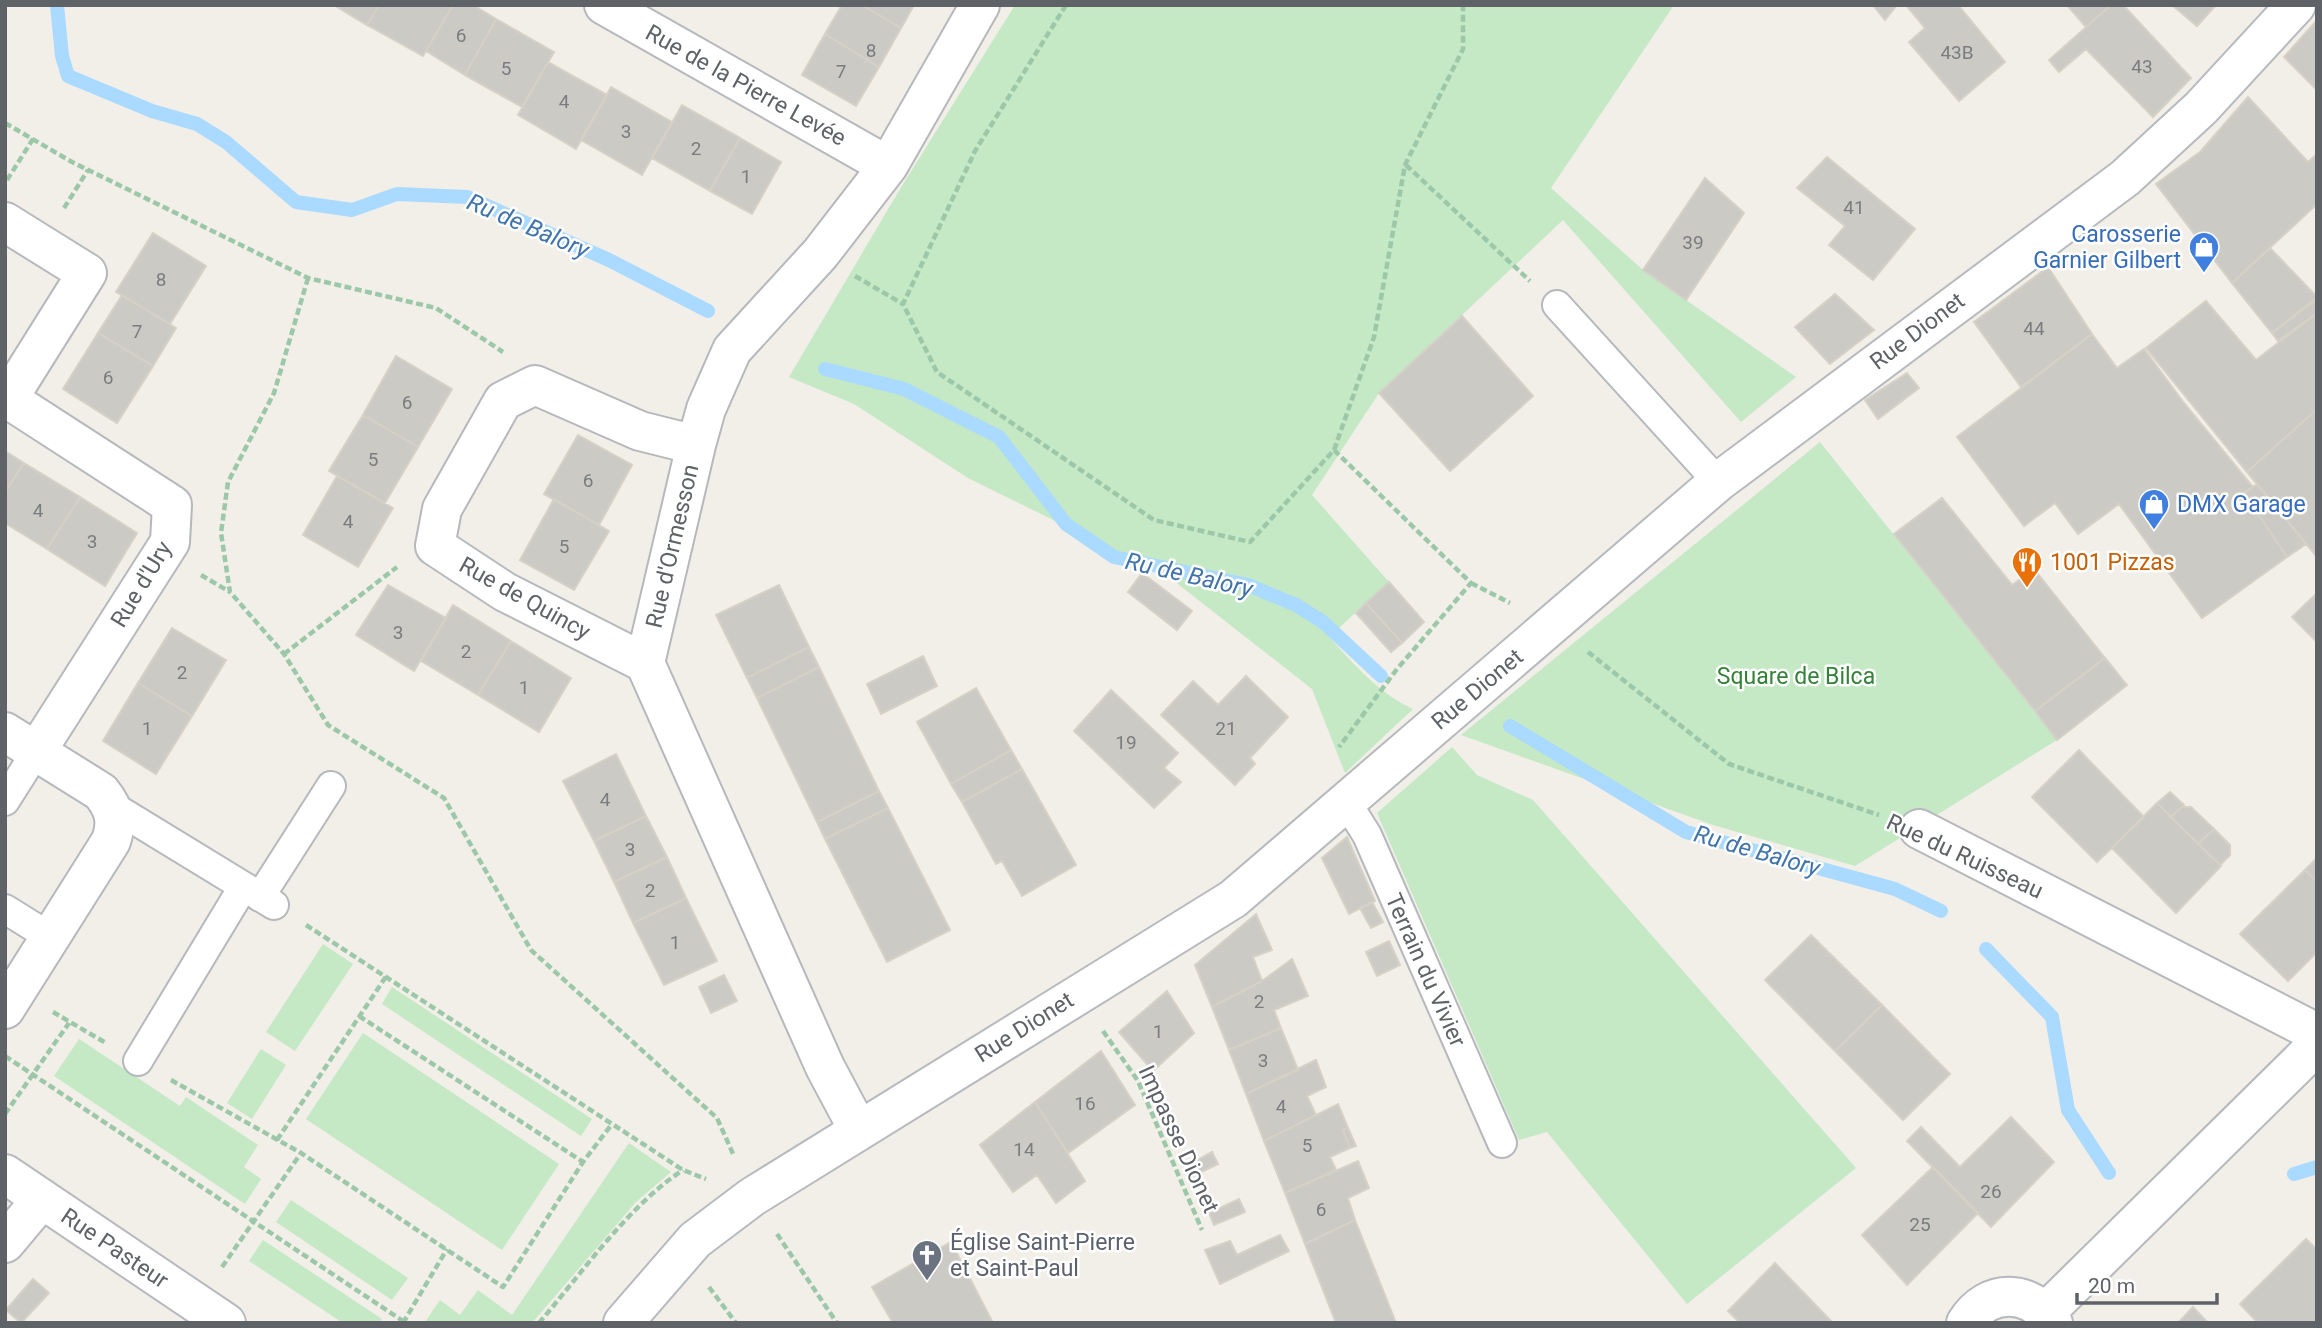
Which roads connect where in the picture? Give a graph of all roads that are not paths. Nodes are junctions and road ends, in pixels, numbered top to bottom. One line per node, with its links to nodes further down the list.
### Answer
1 (604, 5): 4 (street, Rue de la Pierre Levée)
2 (980, 5): 4 (street, Rue d'Ormesson)
3 (2296, 5): 9 (street, Rue Dionet)
4 (888, 166): 8 (street, Rue d'Ormesson)
5 (5, 222): 7 (street, Rue d'Ury)
6 (1557, 305): 9 (lane)
7 (7, 398): 11 (street, Rue d'Ury)
8 (695, 446): 10 (street, Rue d'Ormesson); 10 (street, Rue de Quincy)
9 (1718, 482): 13 (street, Rue Dionet)
10 (645, 663): 24 (street)
11 (20, 742): 14 (lane); 15 (street)
12 (331, 786): 17 (lane)
13 (1345, 800): 24 (street, Rue Dionet); 25 (lane, Terrain du Vivier)
14 (5, 801)
15 (112, 806): 17 (lane); 19 (street)
16 (1919, 829): 21 (street, Rue du Ruisseau)
17 (259, 896): 23 (lane)
18 (5, 909): 19 (lane)
19 (50, 937): 20 (street)
20 (11, 1000)
21 (2317, 1033)
22 (2317, 1045): 30 (street)
23 (138, 1061)
24 (858, 1129): 31 (street, Rue Dionet)
25 (1502, 1143)
26 (5, 1174): 27 (street, Rue Pasteur)
27 (42, 1199): 28 (street); 29 (street, Rue Pasteur)
28 (5, 1243)
29 (212, 1313)
30 (2050, 1317): 32 (street)
31 (623, 1323)
32 (1966, 1323)

